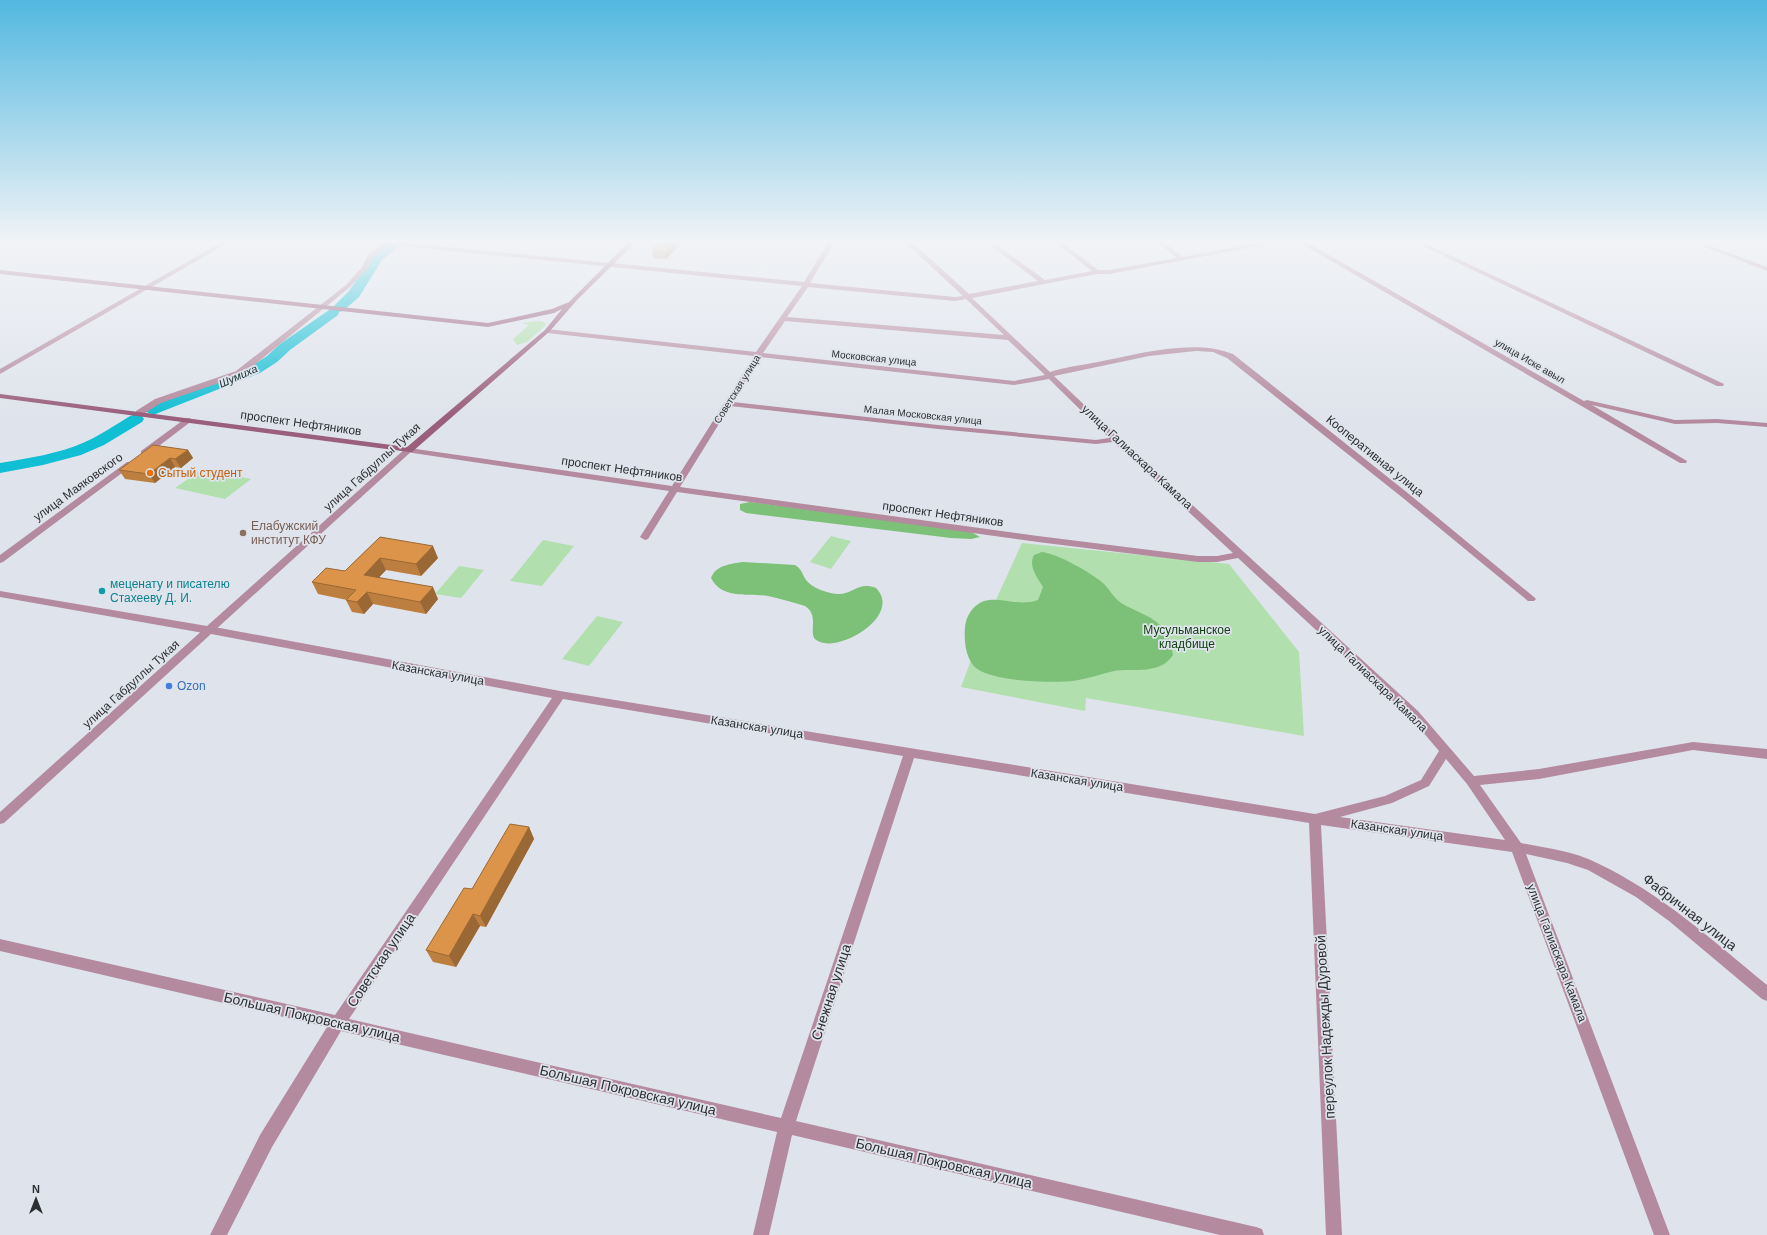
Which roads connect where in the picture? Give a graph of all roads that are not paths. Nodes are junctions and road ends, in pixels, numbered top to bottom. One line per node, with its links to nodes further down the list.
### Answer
1 (124, 301): 18 (street)
2 (257, 301): 10 (main road)
3 (329, 301): 10 (street)
4 (572, 301): 11 (main road)
5 (574, 301): 13 (main road, улица Габдуллы Тукая)
6 (795, 301): 12 (street, Советская улица)
7 (972, 301): 15 (street, улица Галиаскара Камала)
8 (1404, 301): 22 (street, улица Иске авыл)
9 (1542, 301): 20 (street)
10 (321, 308): 11 (main road); 24 (street)
11 (536, 315): 13 (main road)
12 (783, 319): 15 (street); 17 (street, Советская улица)
13 (554, 324): 14 (main road, улица Габдуллы Тукая)
14 (547, 331): 17 (street, Московская улица); 28 (main road, улица Габдуллы Тукая)
15 (1010, 338): 19 (street, улица Галиаскара Камала)
16 (1196, 349): 19 (street, Московская улица); 35 (street, Кооперативная улица)
17 (758, 355): 19 (street, Московская улица); 23 (street, Советская улица)
18 (0, 372)
19 (1050, 376): 27 (street, улица Галиаскара Камала)
20 (1720, 384)
21 (0, 396): 24 (main road, проспект Нефтяников)
22 (1577, 400): 26 (street); 29 (street, улица Иске авыл)
23 (729, 404): 27 (street, Малая Московская улица); 30 (street, Советская улица)
24 (139, 413): 25 (main road, проспект Нефтяников)
25 (190, 420): 28 (main road, проспект Нефтяников); 33 (street, улица Маяковского)
26 (1767, 425)
27 (1115, 439): 32 (street, улица Галиаскара Камала)
28 (409, 450): 30 (street, проспект Нефтяников); 36 (street, улица Габдуллы Тукая)
29 (1683, 461)
30 (674, 489): 31 (street, Советская улица); 32 (street, проспект Нефтяников)
31 (645, 537)
32 (1241, 554): 38 (street, улица Галиаскара Камала)
33 (0, 560)
34 (0, 594): 36 (street, Казанская улица)
35 (1531, 598)
36 (209, 630): 37 (street, Казанская улица); 42 (street, улица Габдуллы Тукая)
37 (560, 695): 39 (street, Казанская улица); 47 (street, Советская улица)
38 (1445, 751): 41 (street, улица Галиаскара Камала); 43 (street)
39 (910, 752): 43 (street, Казанская улица); 48 (street, Снежная улица)
40 (1767, 754): 41 (street)
41 (1471, 781): 44 (street, улица Галиаскара Камала)
42 (0, 818)
43 (1315, 819): 44 (street, Казанская улица); 52 (street, переулок Надежды Дуровой)
44 (1517, 847): 46 (street, Фабричная улица); 53 (street, улица Галиаскара Камала)
45 (0, 946): 47 (street, Большая Покровская улица)
46 (1767, 994)
47 (338, 1023): 48 (street, Большая Покровская улица); 49 (street, Советская улица)
48 (786, 1127): 50 (street, Снежная улица); 51 (street, Большая Покровская улица)
49 (218, 1235)
50 (761, 1235)
51 (1256, 1235)
52 (1334, 1235)
53 (1662, 1235)

